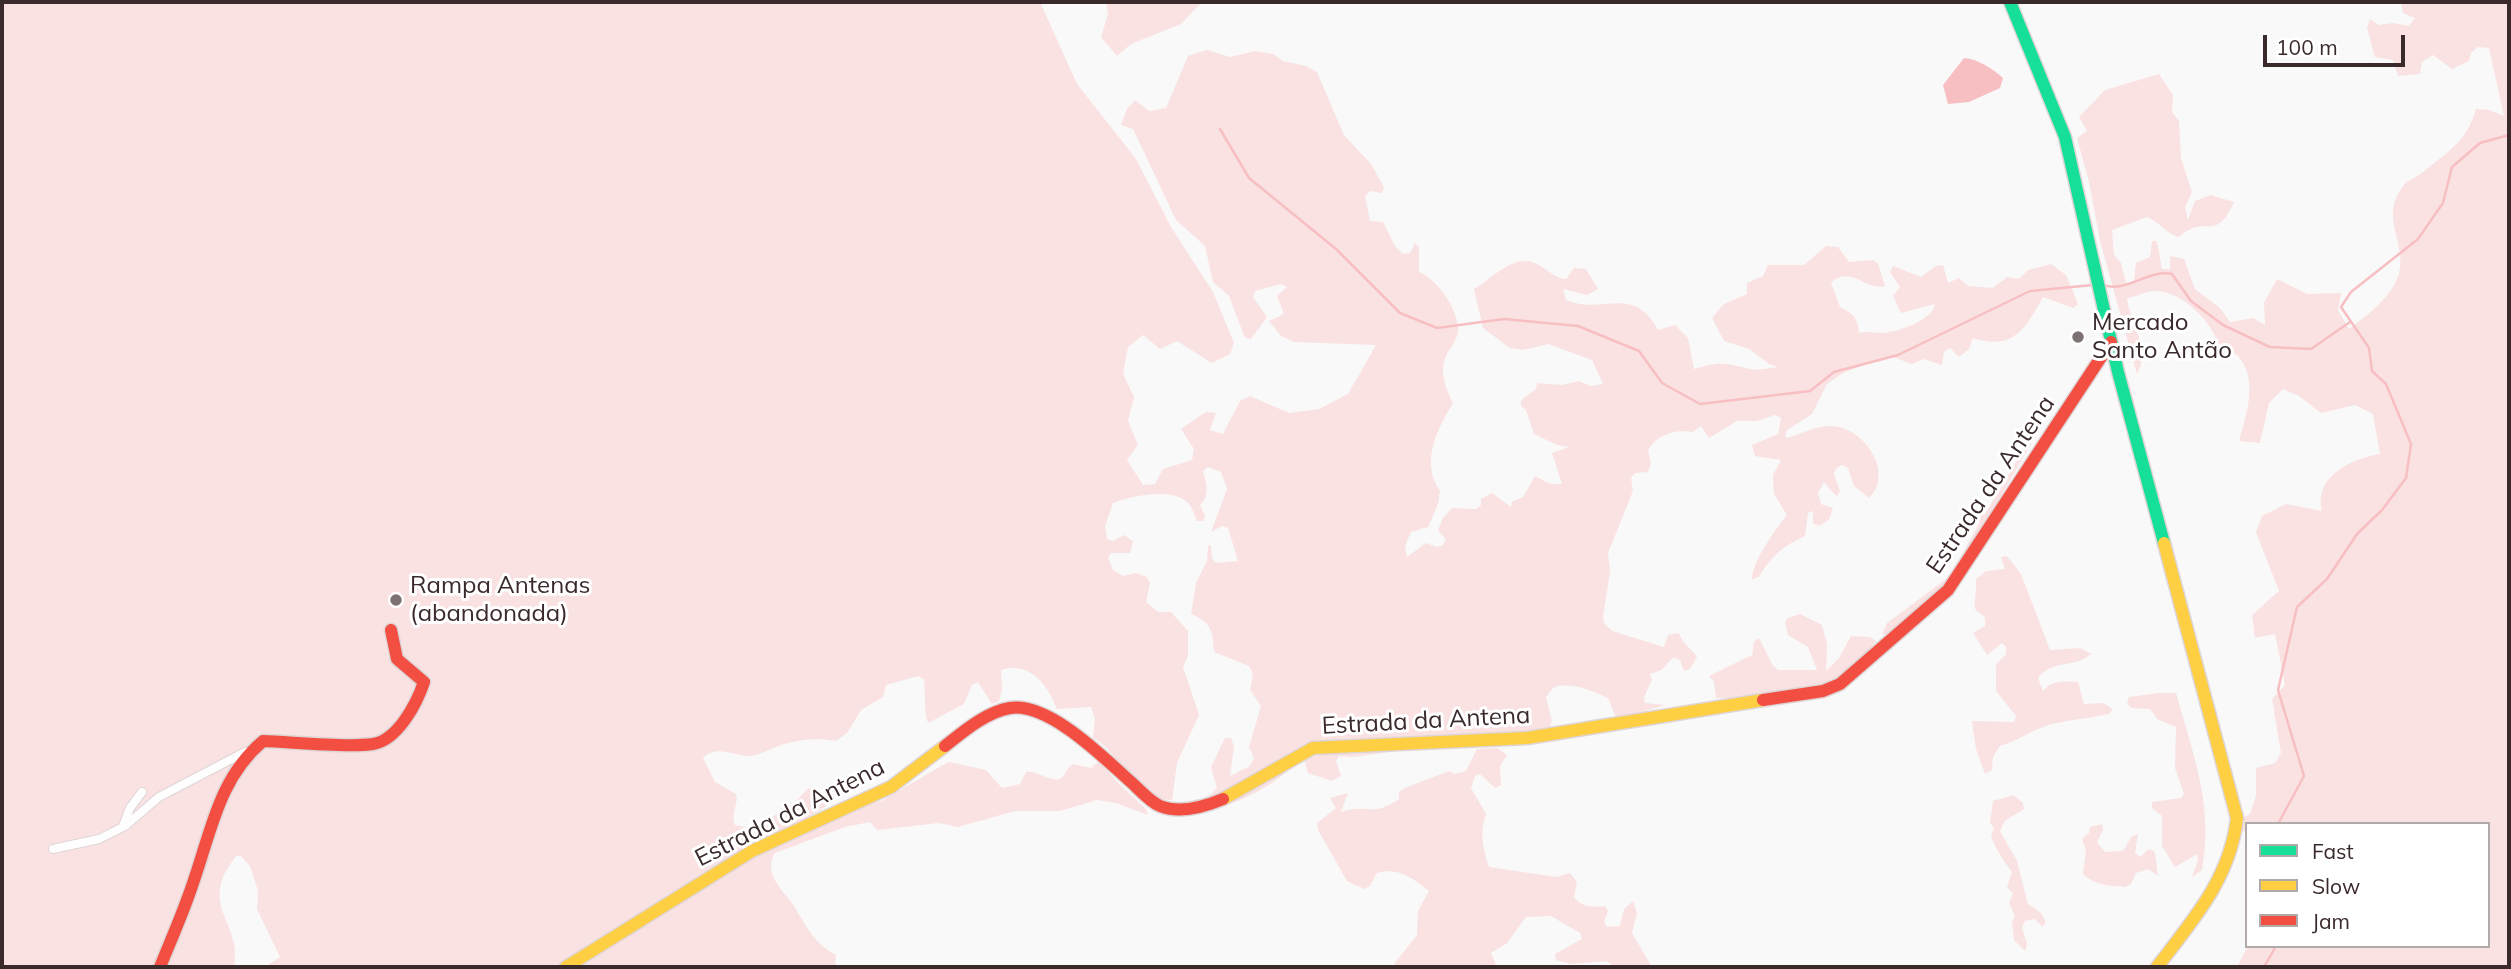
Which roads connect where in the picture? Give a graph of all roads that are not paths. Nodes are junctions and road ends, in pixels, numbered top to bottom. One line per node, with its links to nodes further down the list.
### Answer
1 (2010, 2): 2 (street)
2 (2111, 342): 9 (street, Estrada da Antena); 10 (street)
3 (391, 630): 4 (street)
4 (249, 750): 6 (street); 8 (street)
5 (142, 793): 6 (street)
6 (123, 827): 7 (street)
7 (53, 849)
8 (160, 967)
9 (566, 967)
10 (2157, 967)

